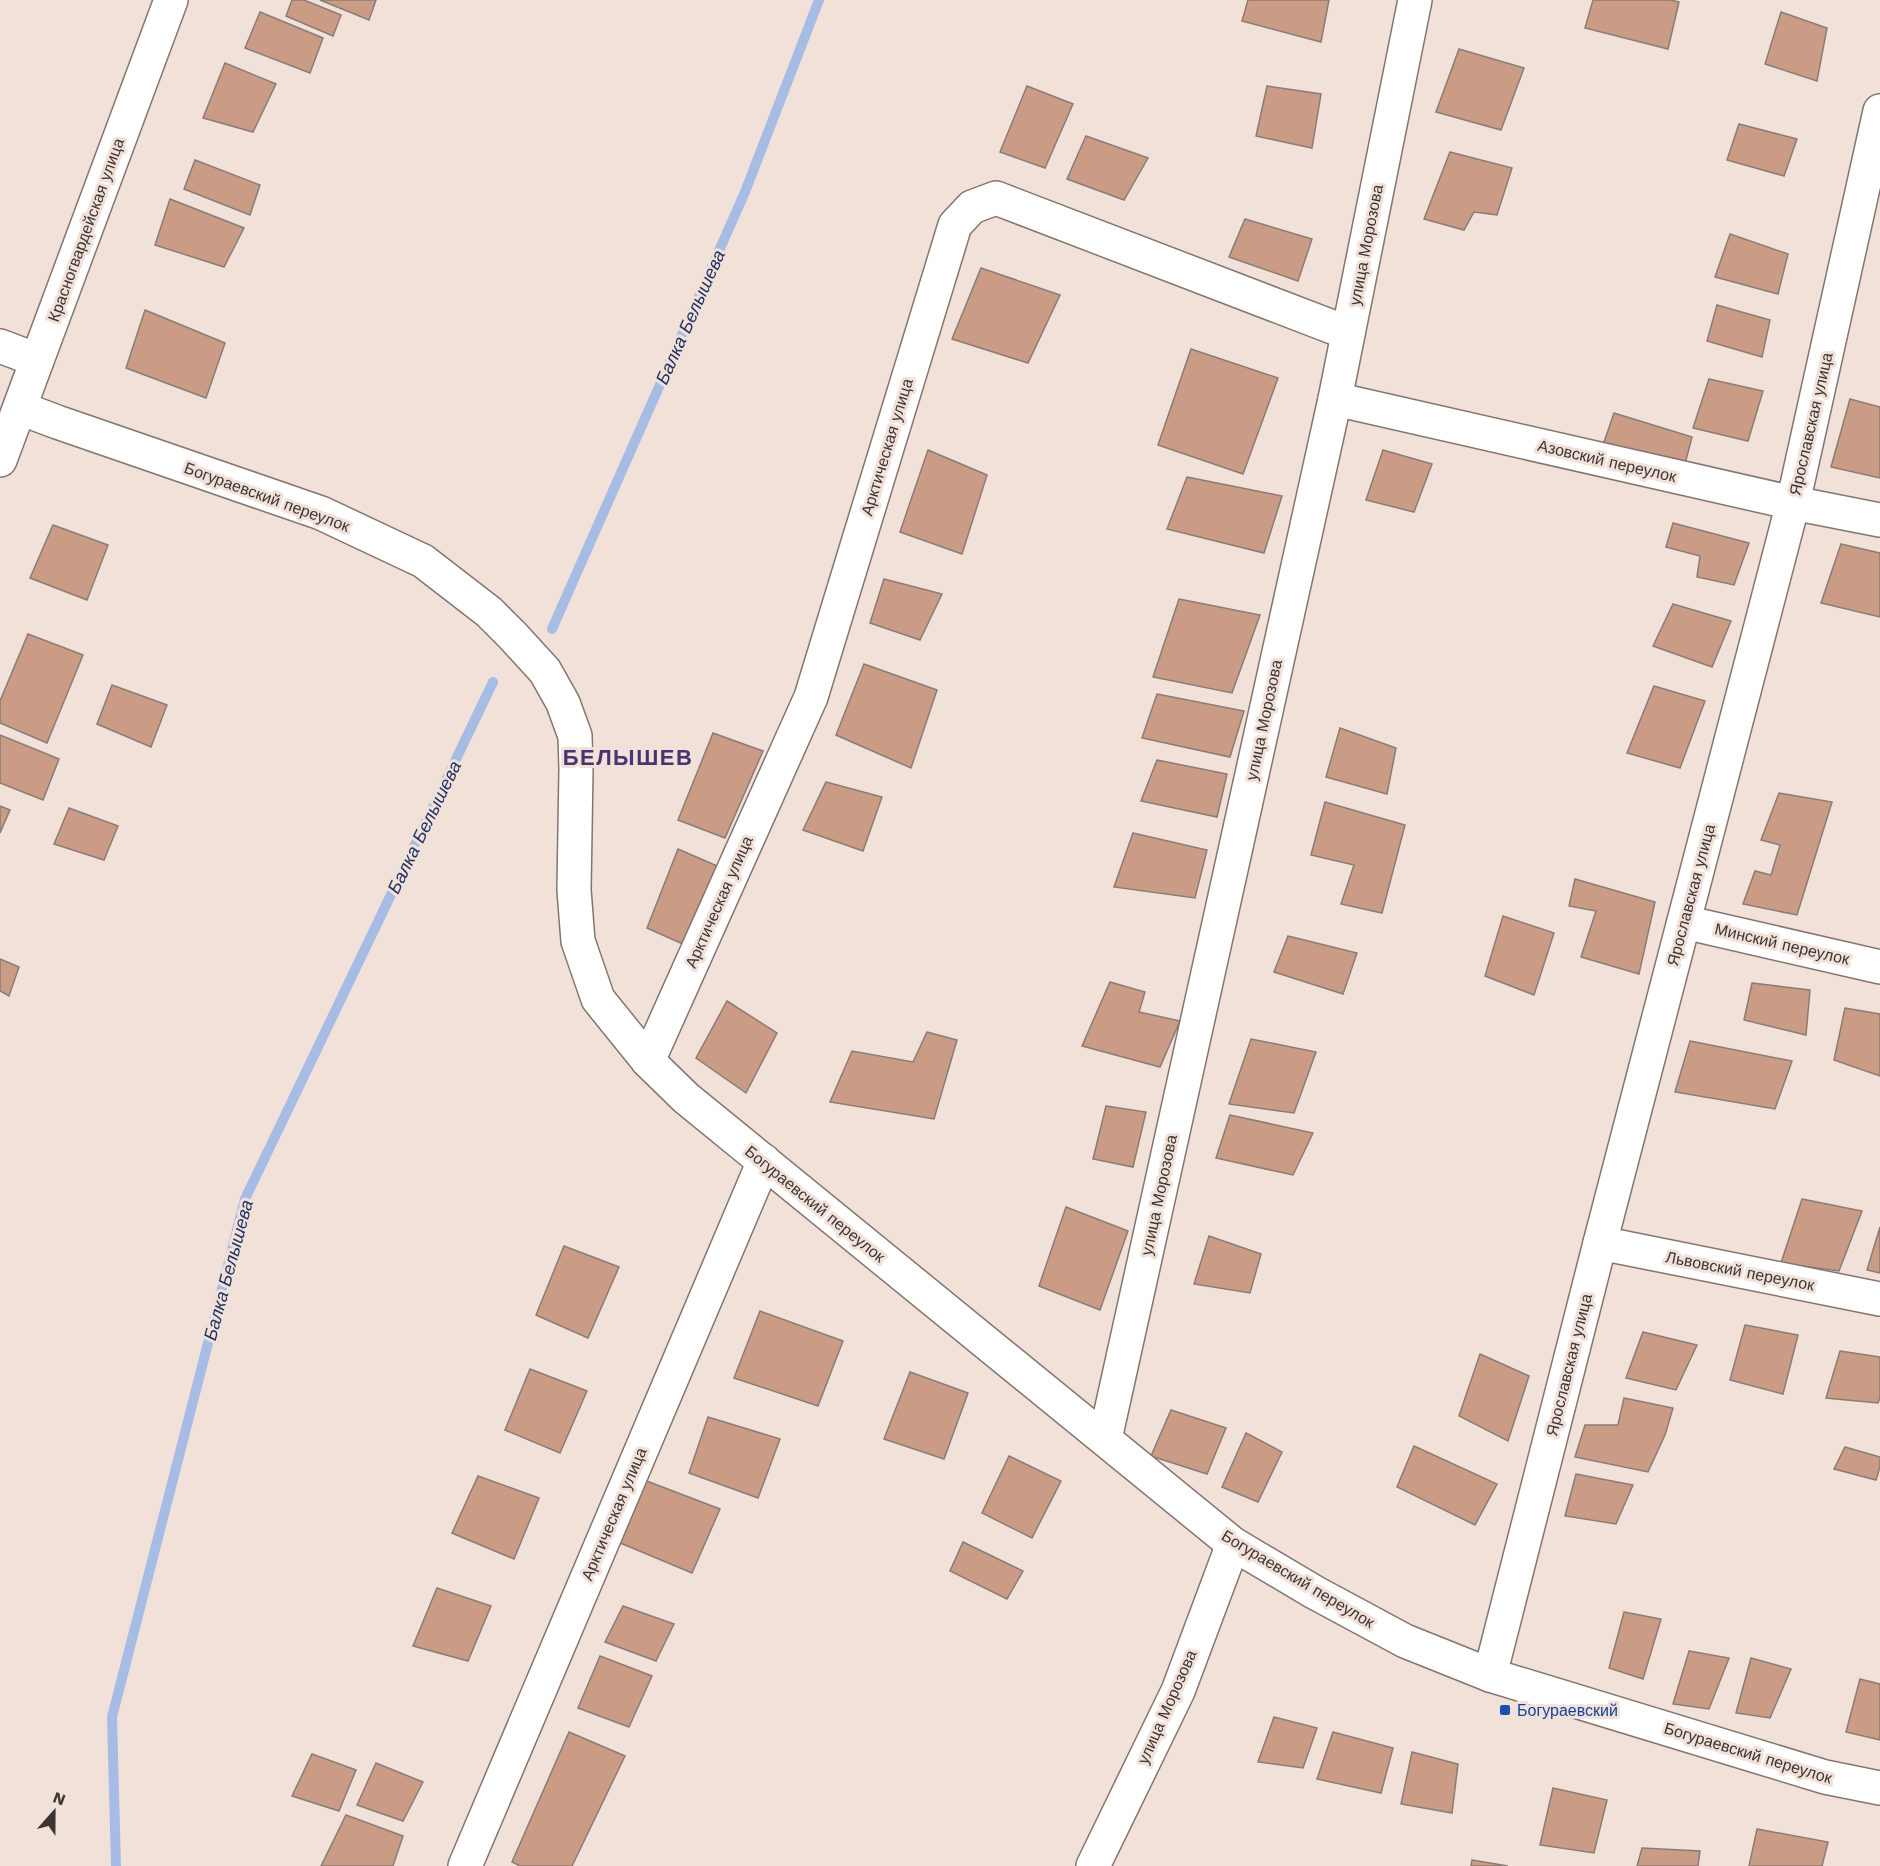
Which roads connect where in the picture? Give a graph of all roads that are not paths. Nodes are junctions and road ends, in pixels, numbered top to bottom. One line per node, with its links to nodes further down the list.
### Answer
1 (171, 0): 6 (street, Красногвардейская улица)
2 (1415, 0): 4 (street, улица Морозова)
3 (1880, 111): 10 (street, Ярославская улица)
4 (1348, 333): 7 (street, улица Морозова); 14 (street, Арктическая улица)
5 (0, 346): 6 (street)
6 (38, 360): 8 (street, Красногвардейская улица)
7 (1335, 399): 10 (street, Азовский переулок); 18 (street, улица Морозова)
8 (20, 408): 9 (street, Красногвардейская улица); 14 (street, Богураевский переулок)
9 (0, 460)
10 (1793, 503): 11 (street, Азовский переулок); 12 (street, Ярославская улица)
11 (1880, 520)
12 (1684, 922): 13 (street, Минский переулок); 16 (street, Ярославская улица)
13 (1880, 967)
14 (648, 1061): 15 (street, Богураевский переулок)
15 (764, 1161): 18 (street, Богураевский переулок); 22 (street, Арктическая улица)
16 (1600, 1243): 17 (street, Львовский переулок); 20 (street, Ярославская улица)
17 (1880, 1299)
18 (1105, 1439): 19 (street, Богураевский переулок)
19 (1233, 1544): 20 (street, Богураевский переулок); 23 (street, улица Морозова)
20 (1490, 1675): 21 (street, Богураевский переулок)
21 (1880, 1788)
22 (465, 1866)
23 (1093, 1866)

